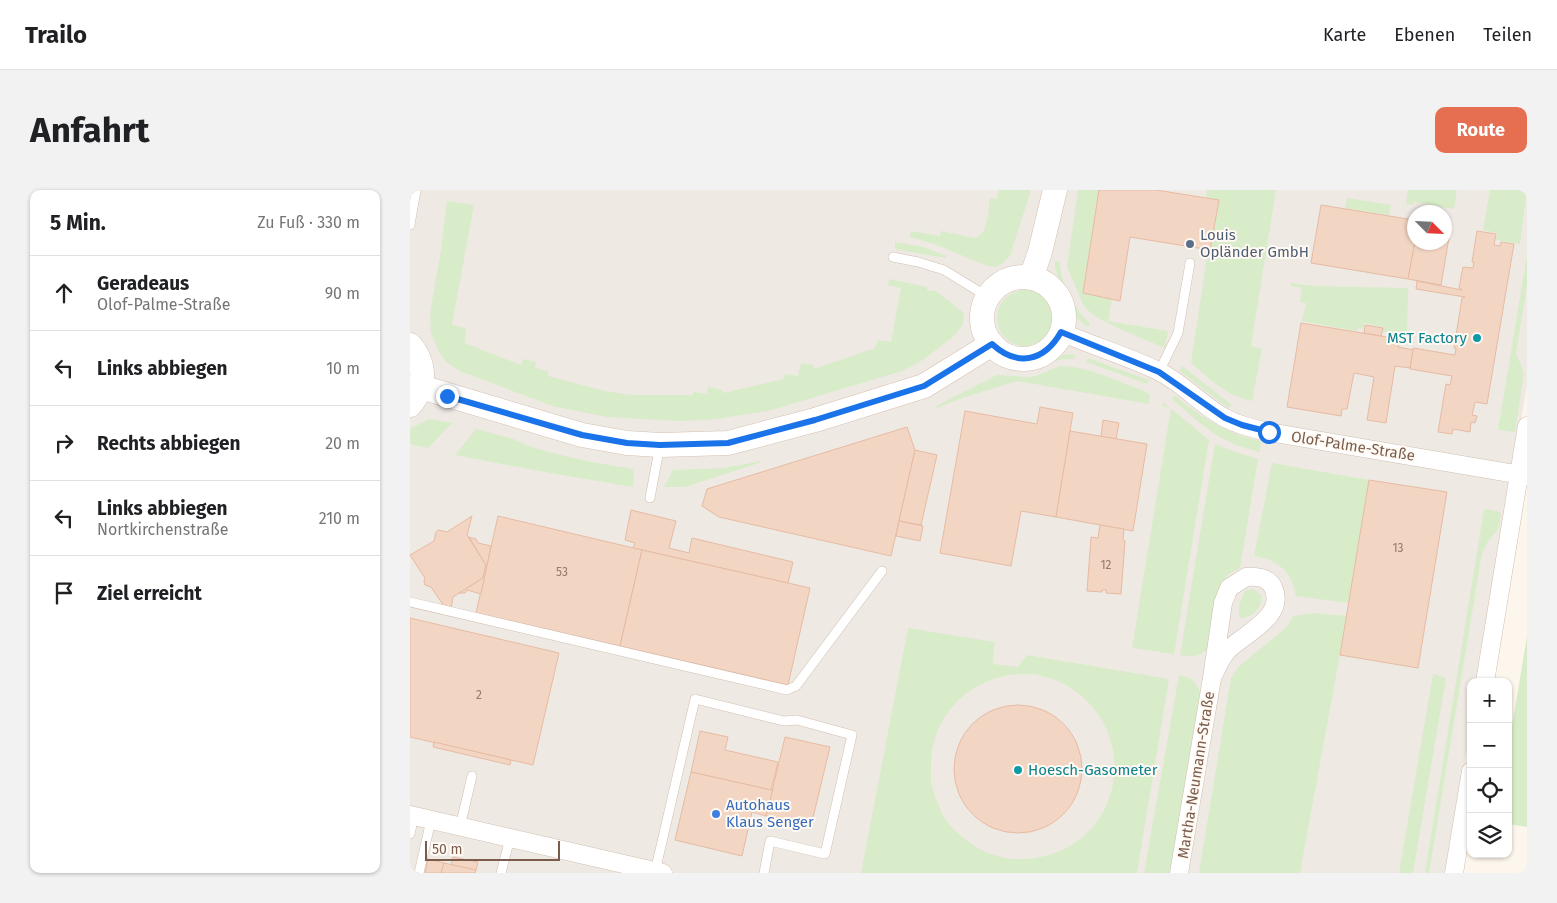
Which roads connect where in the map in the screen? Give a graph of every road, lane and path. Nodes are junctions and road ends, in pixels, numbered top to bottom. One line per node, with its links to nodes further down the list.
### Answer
1 (416, 190): 3 (lane)
2 (1055, 190): 6 (main road)
3 (410, 225)
4 (893, 257): 7 (lane)
5 (1190, 263): 11 (lane)
6 (1032, 278): 7 (main road); 8 (main road)
7 (988, 297): 9 (main road)
8 (1061, 332): 9 (main road); 11 (street, Olof-Palme-Straße)
9 (992, 344): 14 (main road)
10 (410, 345): 12 (main road)
11 (1159, 372): 15 (street, Olof-Palme-Straße)
12 (416, 396): 14 (main road)
13 (1527, 426): 15 (street)
14 (660, 445): 16 (lane)
15 (1523, 476): 20 (street)
16 (650, 498)
17 (882, 572): 18 (lane)
18 (410, 602)
19 (1212, 678): 19 (street, Martha-Neumann-Straße); 32 (street, Martha-Neumann-Straße)
20 (1486, 678)
21 (472, 776): 25 (lane)
22 (1467, 795): 33 (street)
23 (412, 816): 24 (street); 26 (lane)
24 (431, 820): 25 (street); 29 (lane)
25 (460, 827): 27 (street)
26 (410, 834)
27 (510, 838): 28 (street); 30 (lane)
28 (659, 872): 31 (lane)
29 (419, 873)
30 (501, 873)
31 (764, 873)
32 (1179, 873)
33 (1454, 873)

